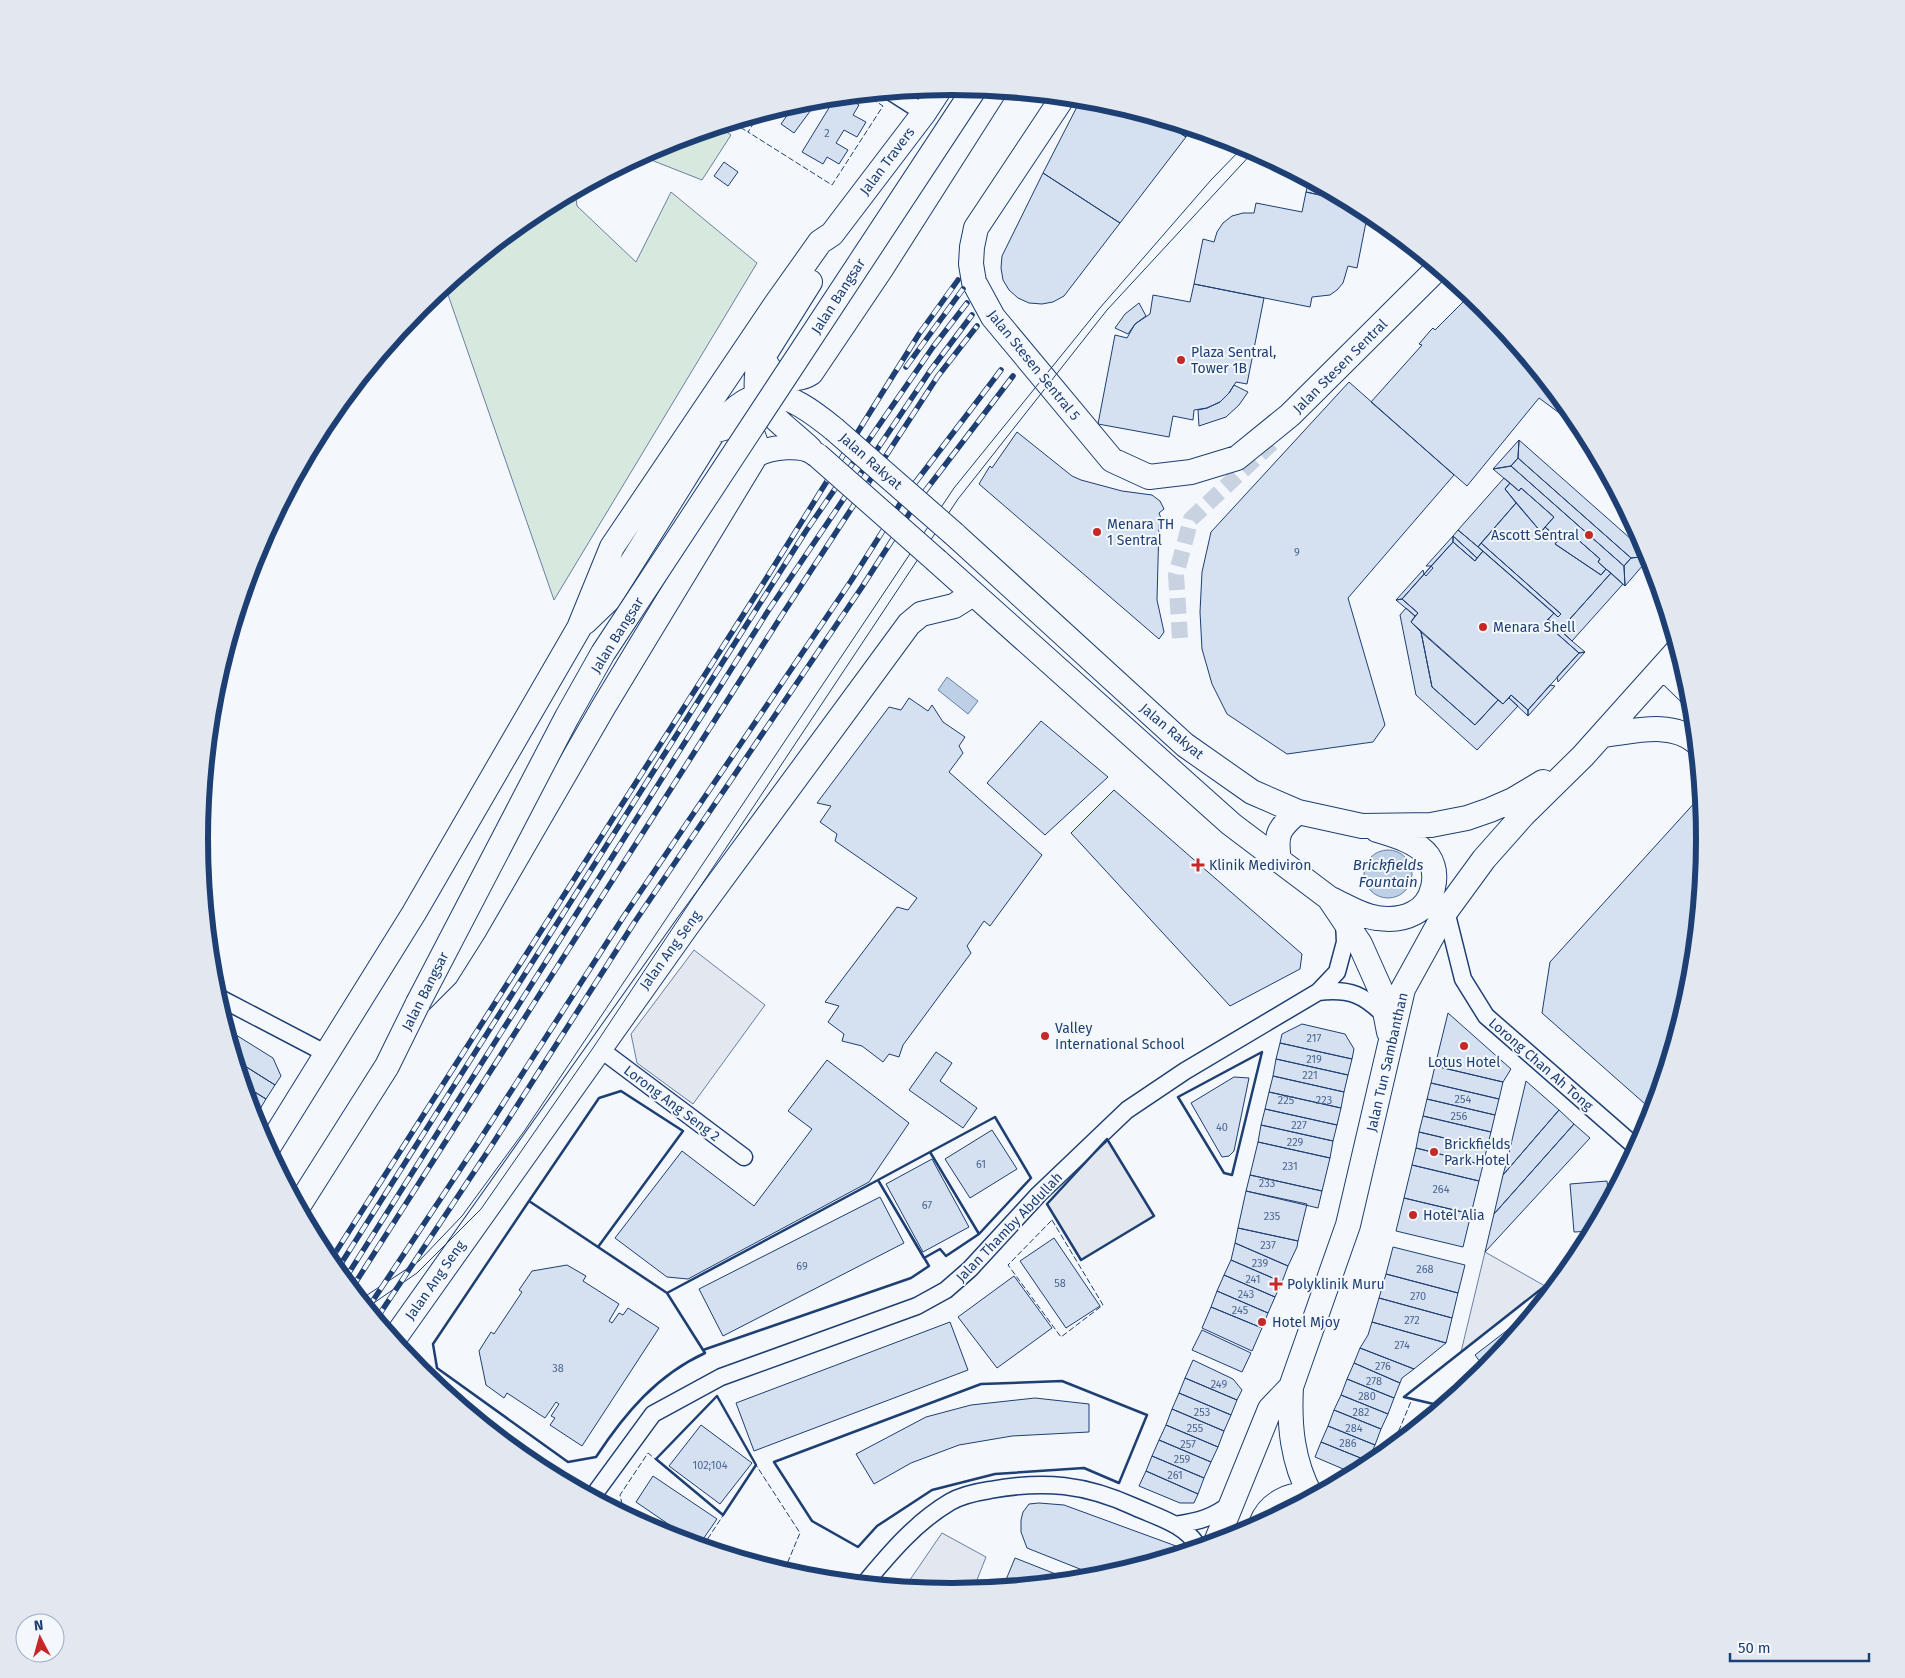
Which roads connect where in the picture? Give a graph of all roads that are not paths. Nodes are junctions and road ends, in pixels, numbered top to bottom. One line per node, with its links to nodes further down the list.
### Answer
1 (935, 96): 6 (main road, Jalan Travers)
2 (970, 96): 31 (main road, Jalan Bangsar, bridge)
3 (899, 97): 6 (street)
4 (991, 97): 10 (main road)
5 (1060, 103): 16 (main road, Jalan Stesen Sentral 5)
6 (924, 113): 7 (main road, Jalan Travers)
7 (832, 234): 9 (main road); 18 (main road)
8 (1434, 272): 16 (main road, Jalan Stesen Sentral)
9 (764, 356): 10 (main road); 11 (main road)
10 (812, 374): 12 (main road)
11 (758, 396): 12 (main road); 13 (main road); 14 (main road, Jalan Rakyat)
12 (832, 427): 23 (main road, Jalan Rakyat, bridge)
13 (714, 431): 15 (main road); 18 (main road)
14 (813, 452): 15 (main road); 17 (main road, Jalan Rakyat, bridge)
15 (756, 455): 31 (main road)
16 (1237, 458)
17 (973, 594): 25 (main road, Jalan Rakyat); 34 (main road, Jalan Ang Seng)
18 (579, 628): 35 (main road)
19 (1671, 658): 20 (main road, Jalan Tun Sambanthan)
20 (1602, 735): 21 (main road); 22 (main road, Jalan Tun Sambanthan)
21 (1689, 736)
22 (1583, 756): 24 (main road, Jalan Rakyat); 27 (main road, Jalan Tun Sambanthan)
23 (1298, 812): 24 (main road, Jalan Rakyat); 25 (main road)
24 (1362, 826): 26 (main road)
25 (1279, 860): 26 (main road, Jalan Rakyat)
26 (1329, 898): 28 (main road, Jalan Rakyat)
27 (1446, 911): 33 (main road, Jalan Tun Sambanthan); 37 (street, Lorong Chan Ah Tong)
28 (1343, 918): 29 (street, Jalan Thamby Abdullah); 32 (main road, Jalan Rakyat)
29 (1318, 992): 32 (street); 43 (street, Jalan Thamby Abdullah)
30 (227, 1002): 35 (street)
31 (418, 1003): 39 (main road, Jalan Bangsar)
32 (1387, 1018): 33 (main road, Jalan Rakyat)
33 (1391, 1044): 41 (main road, Jalan Tun Sambanthan)
34 (600, 1049): 38 (street, Lorong Ang Seng 2); 40 (main road, Jalan Ang Seng)
35 (327, 1054): 36 (main road)
36 (273, 1141)
37 (1631, 1143)
38 (744, 1157)
39 (302, 1200)
40 (397, 1334)
41 (1291, 1387): 42 (main road); 45 (main road, Jalan Tun Sambanthan)
42 (1309, 1491)
43 (596, 1492)
44 (1303, 1494): 46 (main road)
45 (1233, 1502): 47 (street); 48 (main road, Jalan Tun Sambanthan)
46 (1267, 1512)
47 (1175, 1524): 49 (street); 50 (street)
48 (1220, 1533)
49 (1195, 1543)
50 (869, 1578)

